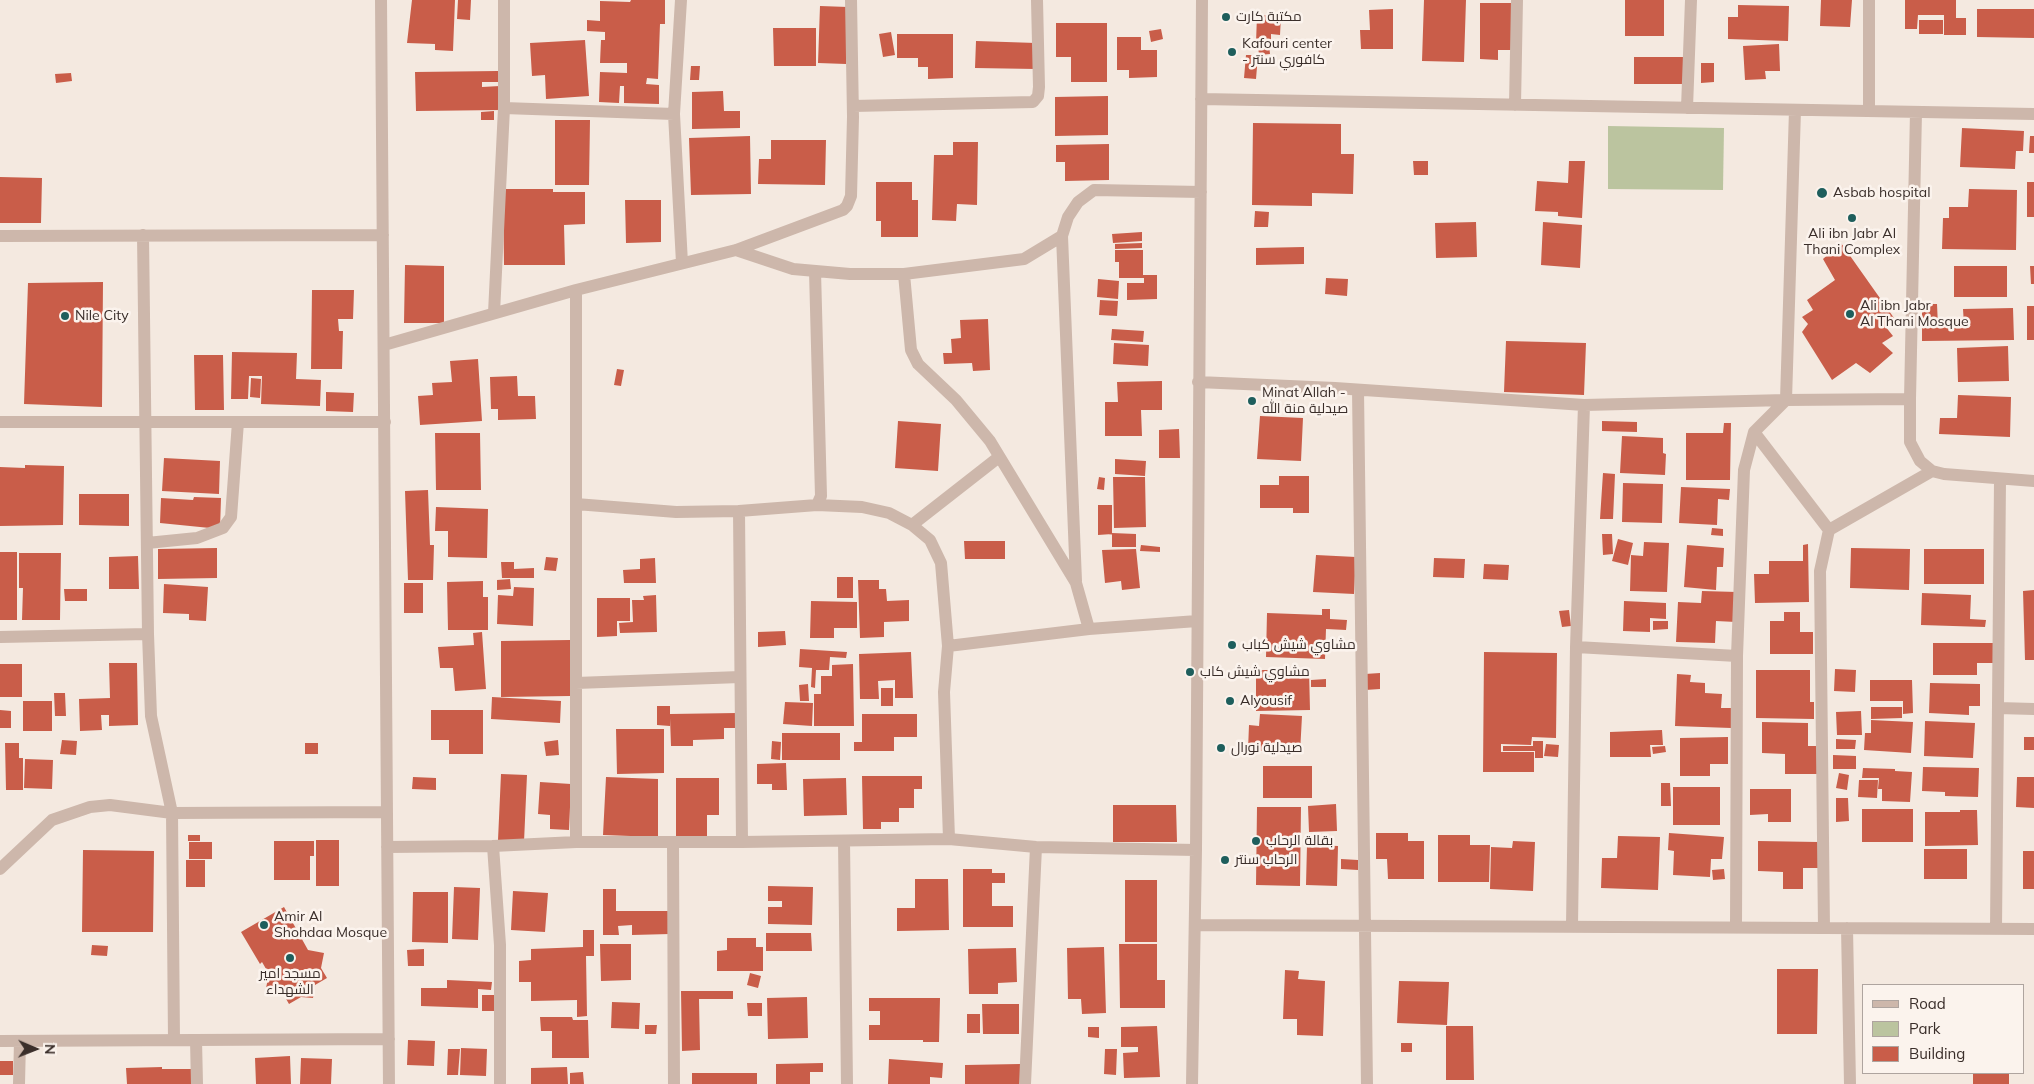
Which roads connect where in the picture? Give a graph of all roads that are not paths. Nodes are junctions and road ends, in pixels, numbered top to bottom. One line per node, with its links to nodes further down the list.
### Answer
1 (382, 0): 22 (street)
2 (504, 0): 13 (street)
3 (681, 0): 18 (street)
4 (851, 0): 12 (street)
5 (1037, 0): 12 (street)
6 (1202, 0): 10 (street)
7 (1517, 0): 11 (street)
8 (1691, 0): 14 (street)
9 (1870, 0): 16 (street)
10 (1201, 99): 11 (street); 20 (street)
11 (1515, 105): 14 (street)
12 (853, 106): 25 (street)
13 (504, 108): 18 (street); 30 (street)
14 (1687, 108): 15 (street)
15 (1796, 110): 16 (street); 35 (street)
16 (1868, 111): 17 (street)
17 (1916, 112): 19 (street); 34 (street)
18 (674, 114): 26 (street)
19 (2034, 114)
20 (1201, 192): 24 (street); 32 (street)
21 (143, 235): 22 (street); 23 (street); 38 (street)
22 (383, 235): 31 (street)
23 (0, 236)
24 (1062, 236): 28 (street); 52 (street)
25 (736, 250): 26 (street); 27 (street)
26 (682, 263): 29 (street)
27 (815, 271): 28 (street); 47 (street)
28 (904, 274): 42 (street)
29 (576, 290): 30 (street); 46 (street)
30 (494, 313): 31 (street)
31 (384, 345): 40 (street)
32 (1198, 382): 33 (street); 53 (street)
33 (1358, 390): 36 (street); 77 (street)
34 (1910, 399): 35 (street); 43 (street)
35 (1786, 400): 36 (street); 41 (street)
36 (1584, 405): 58 (street)
37 (0, 422): 38 (street)
38 (144, 422): 39 (street); 51 (street)
39 (238, 422): 40 (street); 51 (street)
40 (384, 422): 64 (street)
41 (1754, 432): 50 (street); 59 (street)
42 (1000, 457): 49 (street); 52 (street)
43 (1932, 471): 44 (street); 50 (street)
44 (2000, 480): 45 (street); 62 (street)
45 (2034, 481)
46 (576, 504): 48 (street); 61 (street)
47 (817, 506): 48 (street); 49 (street)
48 (739, 511): 60 (street)
49 (912, 524): 57 (street)
50 (1829, 530): 80 (street)
51 (147, 543): 55 (street)
52 (1076, 584): 54 (street)
53 (1197, 621): 54 (street); 74 (street)
54 (1089, 629): 57 (street)
55 (148, 634): 56 (street); 65 (street)
56 (0, 637)
57 (948, 646): 66 (street)
58 (1576, 647): 59 (street); 78 (street)
59 (1737, 656): 79 (street)
60 (740, 677): 61 (street); 70 (street)
61 (576, 683): 68 (street)
62 (1998, 708): 63 (street); 82 (street)
63 (2034, 709)
64 (387, 812): 65 (street); 72 (street)
65 (172, 813): 75 (street); 85 (street)
66 (949, 839): 67 (street); 73 (street)
67 (844, 841): 70 (street); 94 (street)
68 (576, 842): 69 (street); 71 (street)
69 (673, 842): 70 (street); 93 (street)
70 (742, 842)
71 (493, 846): 72 (street); 92 (street)
72 (387, 847): 84 (street)
73 (1036, 848): 74 (street); 95 (street)
74 (1196, 850): 76 (street)
75 (0, 869)
76 (1195, 925): 77 (street); 96 (street)
77 (1364, 925): 78 (street); 97 (street)
78 (1572, 926): 79 (street)
79 (1736, 927): 80 (street)
80 (1824, 928): 81 (street)
81 (1847, 928): 82 (street); 98 (street)
82 (1996, 929): 83 (street)
83 (2034, 929)
84 (389, 1039): 86 (street); 91 (street)
85 (174, 1040): 86 (street); 88 (street)
86 (196, 1040): 90 (street)
87 (0, 1041): 88 (street)
88 (20, 1041): 89 (street)
89 (20, 1084)
90 (197, 1084)
91 (389, 1084)
92 (500, 1084)
93 (674, 1084)
94 (847, 1084)
95 (1025, 1084)
96 (1192, 1084)
97 (1367, 1084)
98 (1850, 1084)

